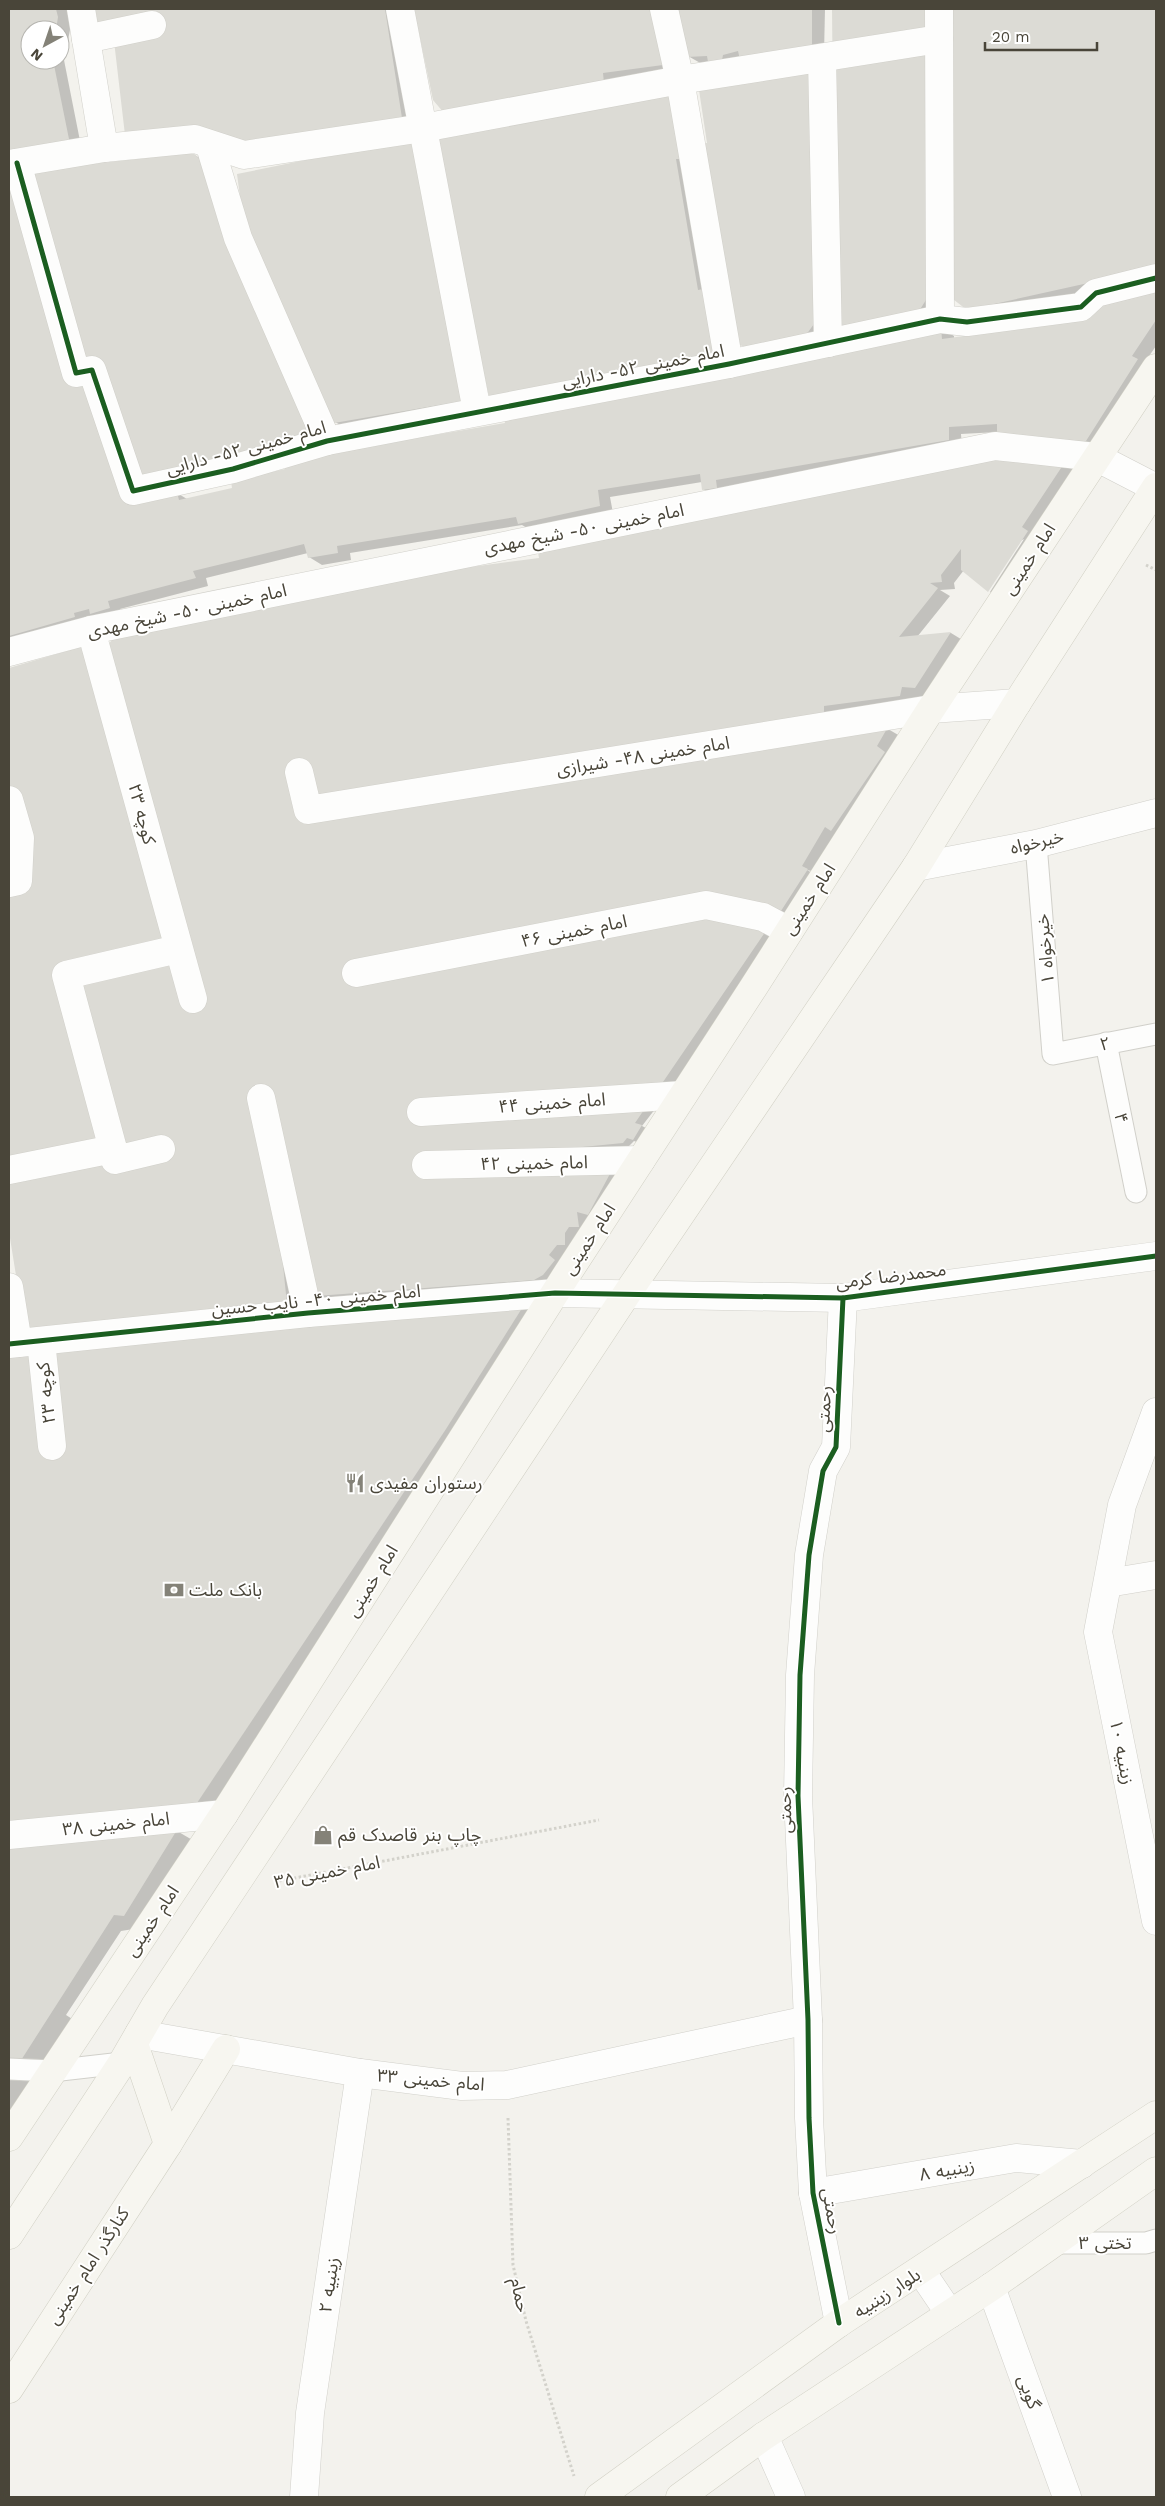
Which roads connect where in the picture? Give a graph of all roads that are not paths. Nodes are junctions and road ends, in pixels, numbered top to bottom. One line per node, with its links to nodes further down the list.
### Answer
1 (82, 9): 6 (street)
2 (400, 9): 10 (street)
3 (664, 9): 9 (street)
4 (939, 9): 7 (street)
5 (152, 25): 6 (street)
6 (86, 38): 12 (street)
7 (939, 39): 8 (street); 15 (street)
8 (822, 58): 9 (street); 16 (street)
9 (680, 80): 10 (street); 17 (street)
10 (423, 128): 11 (street); 19 (street)
11 (210, 146): 12 (street); 20 (street)
12 (104, 148): 13 (street)
13 (13, 163): 20 (street, امام خمینی ۵۲- دارایی)
14 (1156, 278): 15 (street, امام خمینی ۵۲- دارایی)
15 (940, 319): 16 (street, امام خمینی ۵۲- دارایی)
16 (828, 343): 17 (street, امام خمینی ۵۲- دارایی)
17 (729, 364): 19 (street, امام خمینی ۵۲- دارایی)
18 (1156, 368): 21 (main road, امام خمینی)
19 (477, 411): 20 (street, امام خمینی ۵۲- دارایی)
20 (327, 441)
21 (1096, 457): 22 (street, امام خمینی ۵۰- شیخ مهدی); 23 (street, امام خمینی ۵۰- شیخ مهدی); 26 (main road, امام خمینی)
22 (1156, 488): 25 (main road)
23 (91, 630): 24 (street, امام خمینی ۵۰- شیخ مهدی); 34 (street, کوچه ۲۳)
24 (9, 652)
25 (1017, 703): 26 (street, امام خمینی ۴۸- شیرازی); 31 (main road)
26 (931, 709): 27 (street, امام خمینی ۴۸- شیرازی); 33 (main road, امام خمینی)
27 (299, 772)
28 (9, 800): 32 (street)
29 (1156, 812): 30 (street, خیرخواه)
30 (1036, 844): 31 (street, خیرخواه); 39 (lane, خیرخواه ۱)
31 (916, 866): 52 (main road)
32 (13, 882)
33 (789, 931): 35 (street, امام خمینی ۴۶); 40 (main road, امام خمینی)
34 (178, 949): 36 (street, کوچه ۲۳); 43 (street)
35 (356, 973)
36 (193, 999)
37 (1156, 1034): 38 (lane, ۲)
38 (1106, 1044): 39 (lane, ۲); 48 (lane, ۴)
39 (1053, 1054)
40 (683, 1095): 42 (street, امام خمینی ۴۴); 45 (main road, امام خمینی)
41 (261, 1098): 54 (street)
42 (421, 1112)
43 (113, 1149): 44 (street); 47 (street)
44 (161, 1149)
45 (641, 1160): 46 (street, امام خمینی ۴۲); 51 (main road, امام خمینی)
46 (426, 1165)
47 (9, 1170)
48 (1136, 1192)
49 (1156, 1256): 53 (street, محمدرضا کرمی)
50 (9, 1287): 55 (street, کوچه ۲۳)
51 (555, 1293): 52 (street, امام خمینی ۴۰- نایب حسین); 54 (street, امام خمینی ۴۰- نایب حسین); 60 (main road, امام خمینی)
52 (626, 1295): 53 (street, محمدرضا کرمی); 64 (main road)
53 (843, 1298): 63 (street, رحمتی)
54 (308, 1313): 55 (street, امام خمینی ۴۰- نایب حسین)
55 (23, 1343): 57 (street, کوچه ۲۳)
56 (1156, 1412): 59 (street, زینبیه ۱۰)
57 (52, 1446)
58 (1156, 1575): 59 (street)
59 (1108, 1583): 62 (street, زینبیه ۱۰)
60 (224, 1814): 61 (street, امام خمینی ۳۸); 67 (main road, امام خمینی)
61 (9, 1835)
62 (1156, 1921)
63 (808, 2020): 68 (street, امام خمینی ۳۳); 74 (street, رحمتی)
64 (132, 2047): 65 (street, امام خمینی ۳۳); 67 (lane); 71 (main road); 75 (main road)
65 (226, 2049): 68 (street, امام خمینی ۳۳); 71 (main road, کنارگذر امام خمینی)
66 (9, 2069): 67 (lane)
67 (52, 2071): 70 (main road, امام خمینی)
68 (360, 2073): 84 (street, زینبیه ۲)
69 (1156, 2114): 72 (main road, بلوار زینبیه)
70 (9, 2137)
71 (168, 2144): 82 (main road, کنارگذر امام خمینی)
72 (1082, 2164): 74 (street, زینبیه ۸); 78 (main road, بلوار زینبیه)
73 (1156, 2171): 77 (main road)
74 (813, 2193): 81 (street, رحمتی)
75 (9, 2235)
76 (1156, 2240): 77 (lane, تختی ۳)
77 (1054, 2243): 79 (main road)
78 (921, 2271): 80 (street); 81 (main road, بلوار زینبیه)
79 (991, 2287): 80 (main road); 88 (street, گویی)
80 (950, 2314): 83 (main road)
81 (839, 2323): 85 (main road, بلوار زینبیه)
82 (9, 2389)
83 (764, 2436): 86 (main road); 87 (street)
84 (304, 2497)
85 (599, 2497)
86 (680, 2497)
87 (791, 2497)
88 (1067, 2497)

